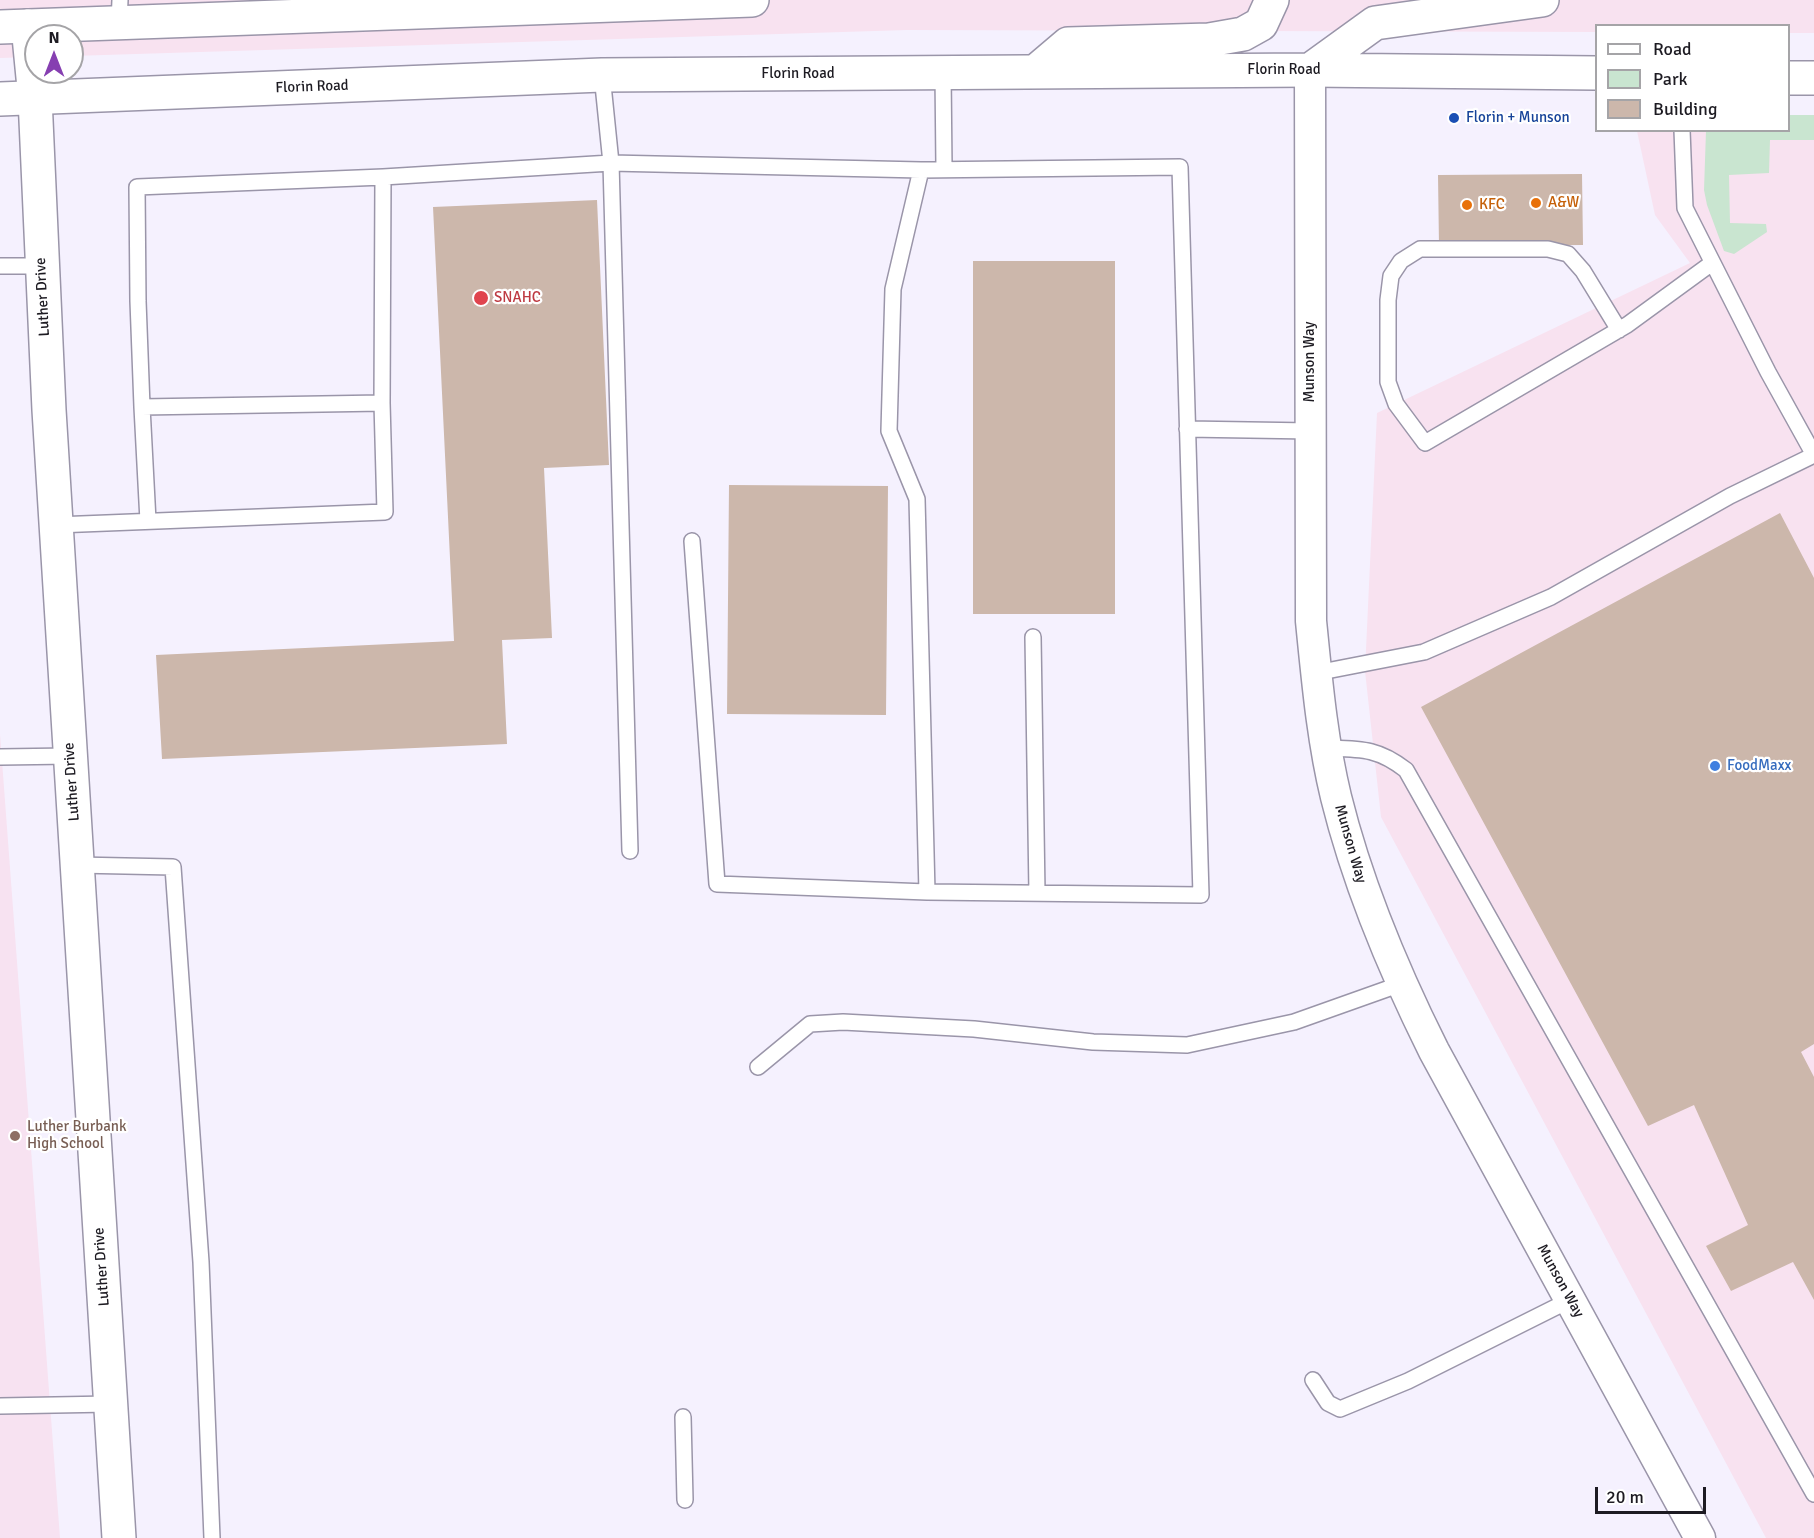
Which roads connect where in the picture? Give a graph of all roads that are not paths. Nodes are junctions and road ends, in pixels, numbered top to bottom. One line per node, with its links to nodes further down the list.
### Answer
1 (752, 0): 4 (main road)
2 (1272, 0): 8 (main road)
3 (1542, 0): 7 (main road)
4 (603, 2): 5 (main road)
5 (119, 12): 6 (main road)
6 (14, 26): 14 (main road, Luther Drive)
7 (1310, 70): 8 (main road, Florin Road); 10 (main road, Florin Road); 28 (street, Munson Way)
8 (1035, 72): 9 (main road, Florin Road)
9 (943, 73): 11 (main road, Florin Road); 18 (lane)
10 (1595, 73)
11 (602, 75): 14 (main road, Florin Road); 17 (lane)
12 (1790, 78): 13 (main road)
13 (1814, 78)
14 (35, 98): 15 (main road, Florin Road); 23 (main road, Luther Drive)
15 (0, 99)
16 (1682, 132): 21 (lane)
17 (611, 163): 19 (lane); 20 (lane); 37 (lane)
18 (944, 168): 19 (lane); 27 (lane)
19 (921, 170): 39 (lane)
20 (383, 177): 25 (lane); 26 (lane)
21 (1712, 263): 24 (lane); 33 (lane)
22 (0, 266): 23 (lane)
23 (42, 266): 30 (main road, Luther Drive)
24 (1619, 330): 24 (lane)
25 (382, 403): 26 (lane); 29 (lane)
26 (142, 407): 29 (lane)
27 (1187, 429): 28 (lane); 40 (lane)
28 (1311, 431): 33 (street, Munson Way)
29 (148, 521): 30 (lane)
30 (56, 525): 35 (main road, Luther Drive)
31 (692, 541): 39 (lane)
32 (1033, 637): 40 (lane)
33 (1316, 672): 34 (street, Munson Way)
34 (1327, 748): 41 (street, Munson Way); 48 (lane)
35 (70, 756): 36 (lane); 38 (main road, Luther Drive)
36 (0, 757)
37 (630, 851)
38 (77, 865): 45 (main road, Luther Drive); 51 (lane)
39 (927, 892): 40 (lane)
40 (1037, 893)
41 (1401, 984): 42 (lane); 43 (street, Munson Way)
42 (758, 1067)
43 (1570, 1300): 44 (lane); 52 (street, Munson Way)
44 (1314, 1380)
45 (110, 1404): 46 (lane); 50 (main road, Luther Drive)
46 (0, 1406)
47 (683, 1417): 49 (lane)
48 (1814, 1494)
49 (685, 1500)
50 (119, 1538)
51 (212, 1538)
52 (1700, 1538)

